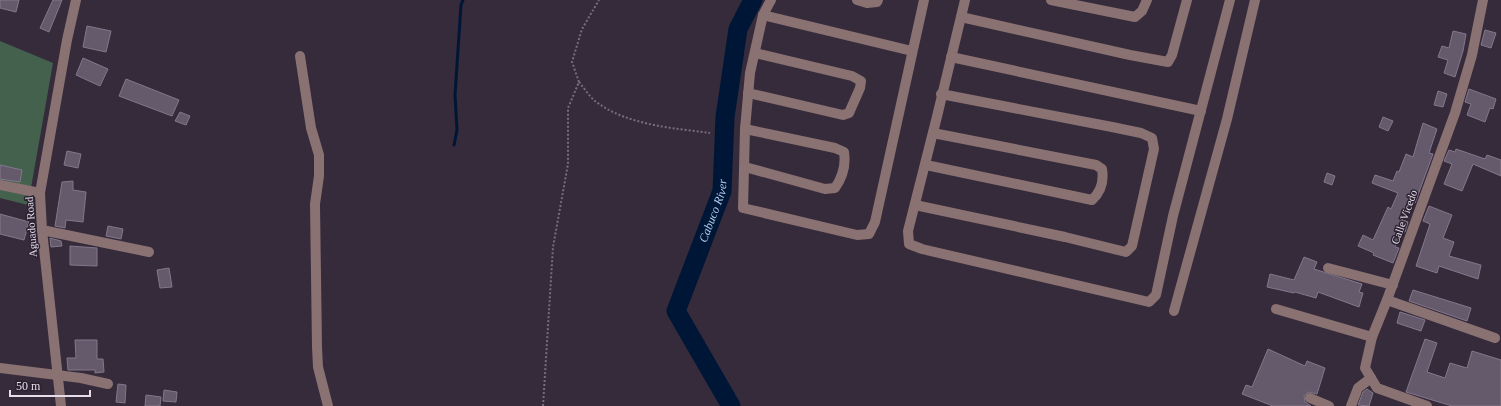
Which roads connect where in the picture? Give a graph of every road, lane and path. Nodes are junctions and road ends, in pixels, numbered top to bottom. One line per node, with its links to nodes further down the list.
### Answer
1 (76, 0): 30 (street, Aguado Road)
2 (599, 0): 20 (path)
3 (771, 0): 14 (street)
4 (857, 0): 5 (street)
5 (878, 0)
6 (924, 0): 16 (street)
7 (965, 0): 15 (street)
8 (1051, 0): 9 (street)
9 (1147, 0)
10 (1187, 0): 15 (street)
11 (1230, 0): 23 (street)
12 (1255, 0): 38 (street)
13 (1483, 0): 35 (street, Calle Vicedo)
14 (763, 15): 16 (street); 17 (street)
15 (961, 17): 19 (street)
16 (912, 51): 28 (street)
17 (755, 53): 21 (street); 21 (street)
18 (300, 56): 47 (street)
19 (951, 57): 22 (street); 23 (street)
20 (578, 82): 25 (path); 48 (path)
21 (748, 93): 24 (street)
22 (941, 94): 26 (street); 31 (street)
23 (1201, 111): 31 (street)
24 (746, 129): 28 (street); 28 (street)
25 (710, 133)
26 (934, 133): 27 (street); 27 (street)
27 (926, 165): 31 (street)
28 (745, 167)
29 (0, 185): 30 (street)
30 (40, 193): 32 (street, Aguado Road)
31 (915, 205)
32 (42, 230): 33 (street); 42 (street, Aguado Road)
33 (149, 252)
34 (1328, 268): 35 (street)
35 (1393, 285): 36 (street, Calle Vicedo)
36 (1387, 300): 39 (street, Calle Vicedo); 40 (street)
37 (1276, 309): 39 (street)
38 (1174, 312)
39 (1372, 337): 43 (street, Calle Vicedo)
40 (1495, 338)
41 (0, 368): 42 (street)
42 (58, 377): 44 (street); 46 (street, Aguado Road)
43 (1371, 378): 50 (street); 51 (street)
44 (108, 384)
45 (1310, 398): 49 (street)
46 (61, 406)
47 (328, 406)
48 (543, 406)
49 (1329, 406)
50 (1351, 406)
51 (1427, 406)

